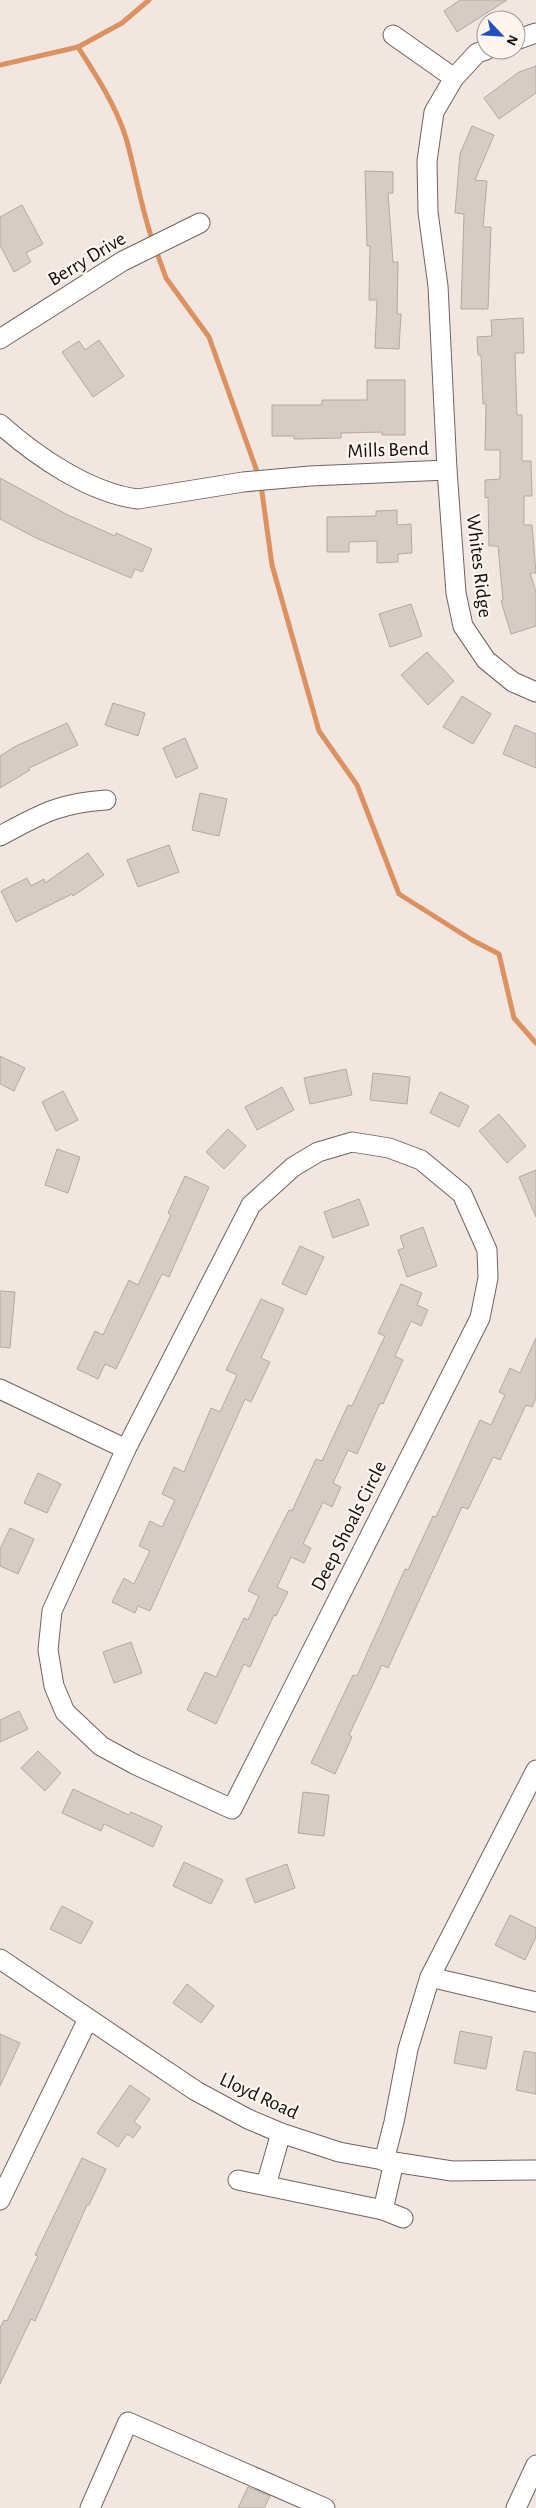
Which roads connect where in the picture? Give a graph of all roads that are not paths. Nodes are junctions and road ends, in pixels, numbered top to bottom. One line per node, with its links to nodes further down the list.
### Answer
1 (393, 35): 3 (street)
2 (476, 54): 3 (street, Mills Bend)
3 (454, 78): 7 (street, Mills Bend)
4 (200, 223): 5 (street, Berry Drive)
5 (0, 339)
6 (0, 424): 7 (street, Mills Bend)
7 (447, 470): 8 (street, Whites Ridge)
8 (536, 692)
9 (106, 800): 10 (street)
10 (0, 836)
11 (0, 1390): 12 (street)
12 (126, 1448): 12 (street, Deep Shoals Circle)
13 (536, 1770): 15 (street)
14 (0, 1959): 17 (street, Lloyd Road)
15 (430, 1977): 16 (street); 19 (street)
16 (536, 2002)
17 (88, 2019): 18 (street, Lloyd Road); 23 (street)
18 (281, 2133): 19 (street, Lloyd Road); 22 (street)
19 (389, 2162): 20 (street, Lloyd Road); 24 (street)
20 (536, 2170)
21 (238, 2180): 22 (street)
22 (266, 2185): 24 (street)
23 (0, 2200)
24 (383, 2210): 25 (street)
25 (403, 2218)
26 (536, 2465): 29 (street)
27 (90, 2508): 28 (street)
28 (325, 2508)
29 (516, 2508)

